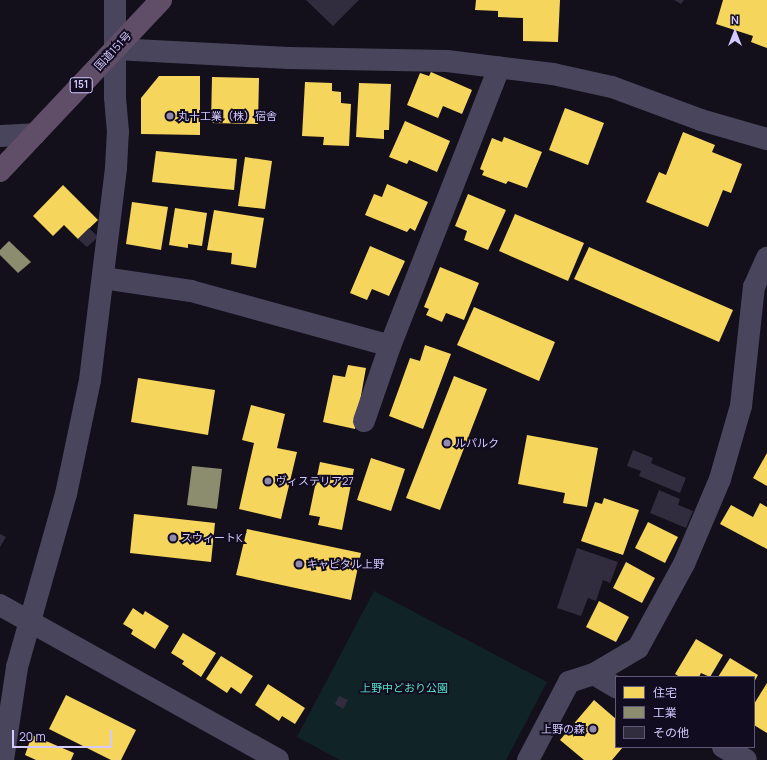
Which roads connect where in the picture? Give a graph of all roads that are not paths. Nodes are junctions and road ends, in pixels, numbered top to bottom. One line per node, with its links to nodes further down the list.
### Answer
1 (115, 0): 3 (street)
2 (161, 0): 3 (highway, 国道151号 / 151)
3 (115, 49): 4 (street); 5 (highway, 国道151号 / 151); 10 (street)
4 (499, 68): 7 (street); 11 (street)
5 (35, 134): 6 (street); 8 (highway, 国道151号 / 151)
6 (0, 136)
7 (767, 139)
8 (0, 171)
9 (767, 258): 15 (street)
10 (103, 278): 11 (street); 14 (street)
11 (390, 346): 12 (street)
12 (364, 421)
13 (0, 605): 14 (street)
14 (32, 622): 18 (street); 19 (street)
15 (594, 674): 16 (street); 20 (street)
16 (615, 686)
17 (725, 748): 21 (street)
18 (3, 760)
19 (278, 760)
20 (528, 760)
21 (746, 760)

